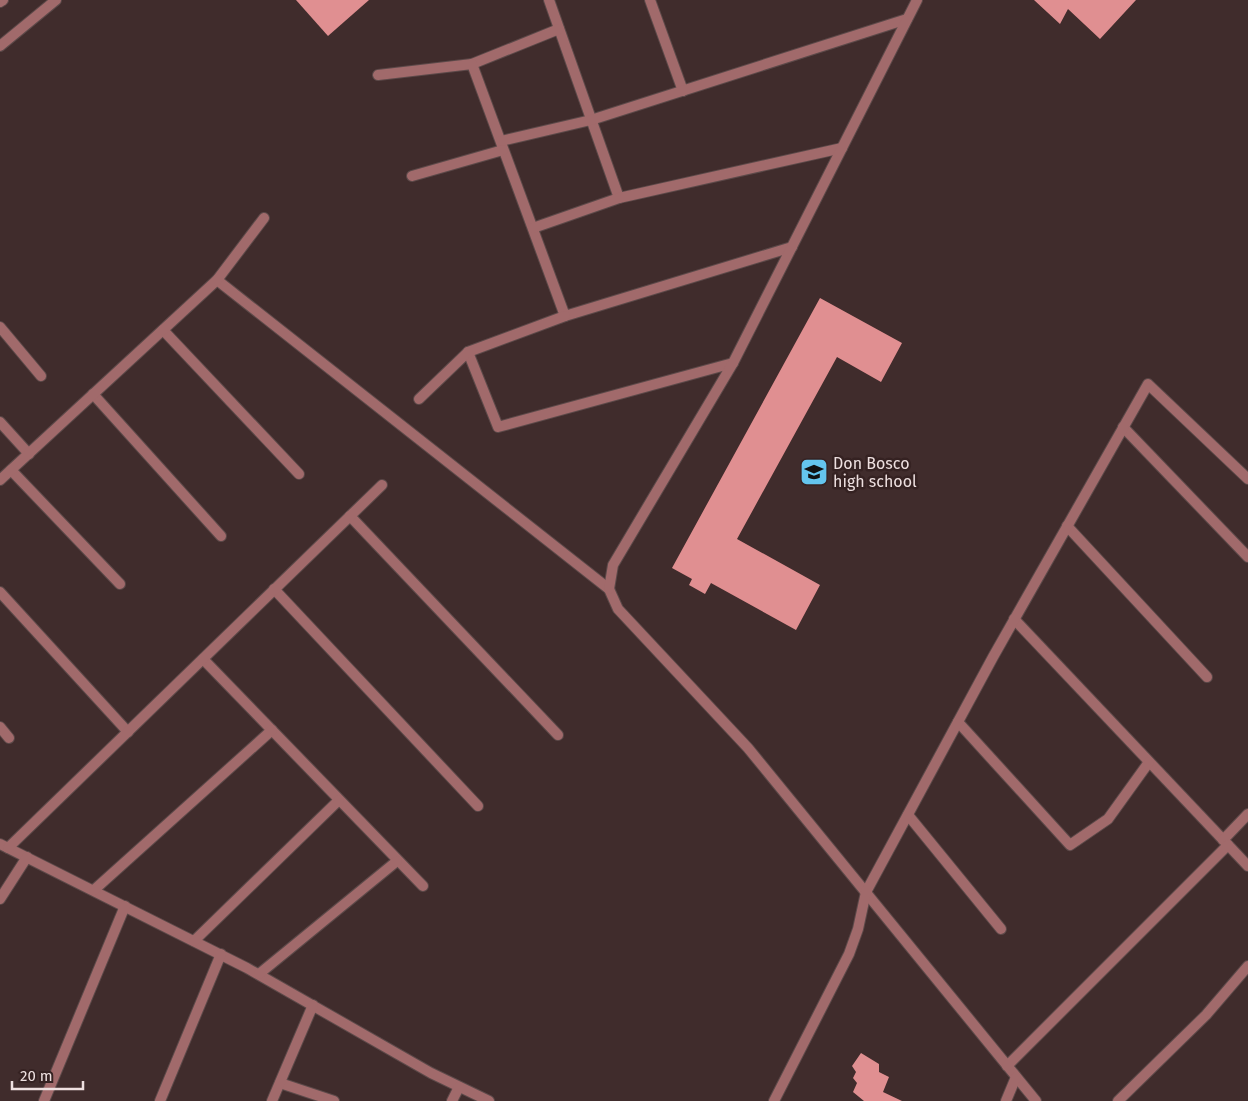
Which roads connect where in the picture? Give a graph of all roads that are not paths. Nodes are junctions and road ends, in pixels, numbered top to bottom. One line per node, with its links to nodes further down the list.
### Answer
1 (56, 0): 7 (street)
2 (549, 0): 6 (street)
3 (651, 0): 10 (street)
4 (917, 0): 5 (street)
5 (907, 19): 10 (street); 13 (street)
6 (559, 29): 8 (street); 11 (street)
7 (0, 46)
8 (472, 64): 9 (street); 12 (street)
9 (378, 75)
10 (683, 91): 11 (street)
11 (591, 120): 12 (street); 15 (street)
12 (502, 145): 14 (street); 17 (street)
13 (842, 148): 15 (street); 18 (street)
14 (412, 176)
15 (619, 198): 17 (street)
16 (264, 218): 19 (street)
17 (532, 228): 20 (street)
18 (792, 247): 20 (street); 24 (street)
19 (217, 280): 22 (street); 42 (street)
20 (565, 316): 23 (street)
21 (0, 327): 25 (street)
22 (163, 330): 26 (street); 32 (street)
23 (468, 352): 24 (street); 27 (street)
24 (733, 363): 42 (street)
25 (41, 376)
26 (93, 394): 30 (street); 38 (street)
27 (419, 399)
28 (0, 422): 30 (street)
29 (1123, 427): 33 (street); 37 (street); 39 (street)
30 (29, 454): 31 (street)
31 (12, 470): 34 (street); 40 (street)
32 (299, 474)
33 (1248, 479)
34 (0, 480)
35 (382, 485): 36 (street)
36 (350, 516): 41 (street); 51 (street)
37 (1067, 526): 44 (street); 46 (street)
38 (221, 536)
39 (1248, 558)
40 (120, 584)
41 (274, 589): 45 (street); 55 (street)
42 (609, 589): 65 (street)
43 (0, 593): 50 (street)
44 (1014, 619): 47 (street); 53 (street)
45 (203, 659): 49 (street); 50 (street)
46 (1207, 677)
47 (958, 722): 53 (street); 57 (street)
48 (0, 727): 52 (street)
49 (272, 730): 54 (street); 64 (street)
50 (128, 732): 59 (street)
51 (558, 735)
52 (9, 738)
53 (1149, 762): 58 (street)
54 (339, 800): 61 (street); 69 (street)
55 (478, 806)
56 (1248, 814): 58 (street)
57 (908, 815): 65 (street); 68 (street)
58 (1225, 842): 62 (street); 74 (street)
59 (4, 846): 60 (street)
60 (27, 856): 64 (street); 66 (street)
61 (397, 861): 63 (street); 72 (street)
62 (1248, 866)
63 (423, 886)
64 (94, 890): 67 (street)
65 (866, 892): 74 (street); 84 (street)
66 (0, 898)
67 (125, 906): 69 (street); 78 (street)
68 (1001, 929)
69 (194, 941): 70 (street)
70 (220, 954): 72 (street); 79 (street)
71 (1248, 966): 87 (street)
72 (259, 974): 73 (street)
73 (313, 1005): 76 (street); 77 (street)
74 (1007, 1066): 75 (street)
75 (1016, 1077): 85 (street); 86 (street)
76 (280, 1083): 80 (street); 81 (street)
77 (459, 1087): 82 (street); 83 (street)
78 (44, 1101)
79 (160, 1101)
80 (272, 1101)
81 (334, 1101)
82 (452, 1101)
83 (489, 1101)
84 (774, 1101)
85 (1006, 1101)
86 (1036, 1101)
87 (1118, 1101)

